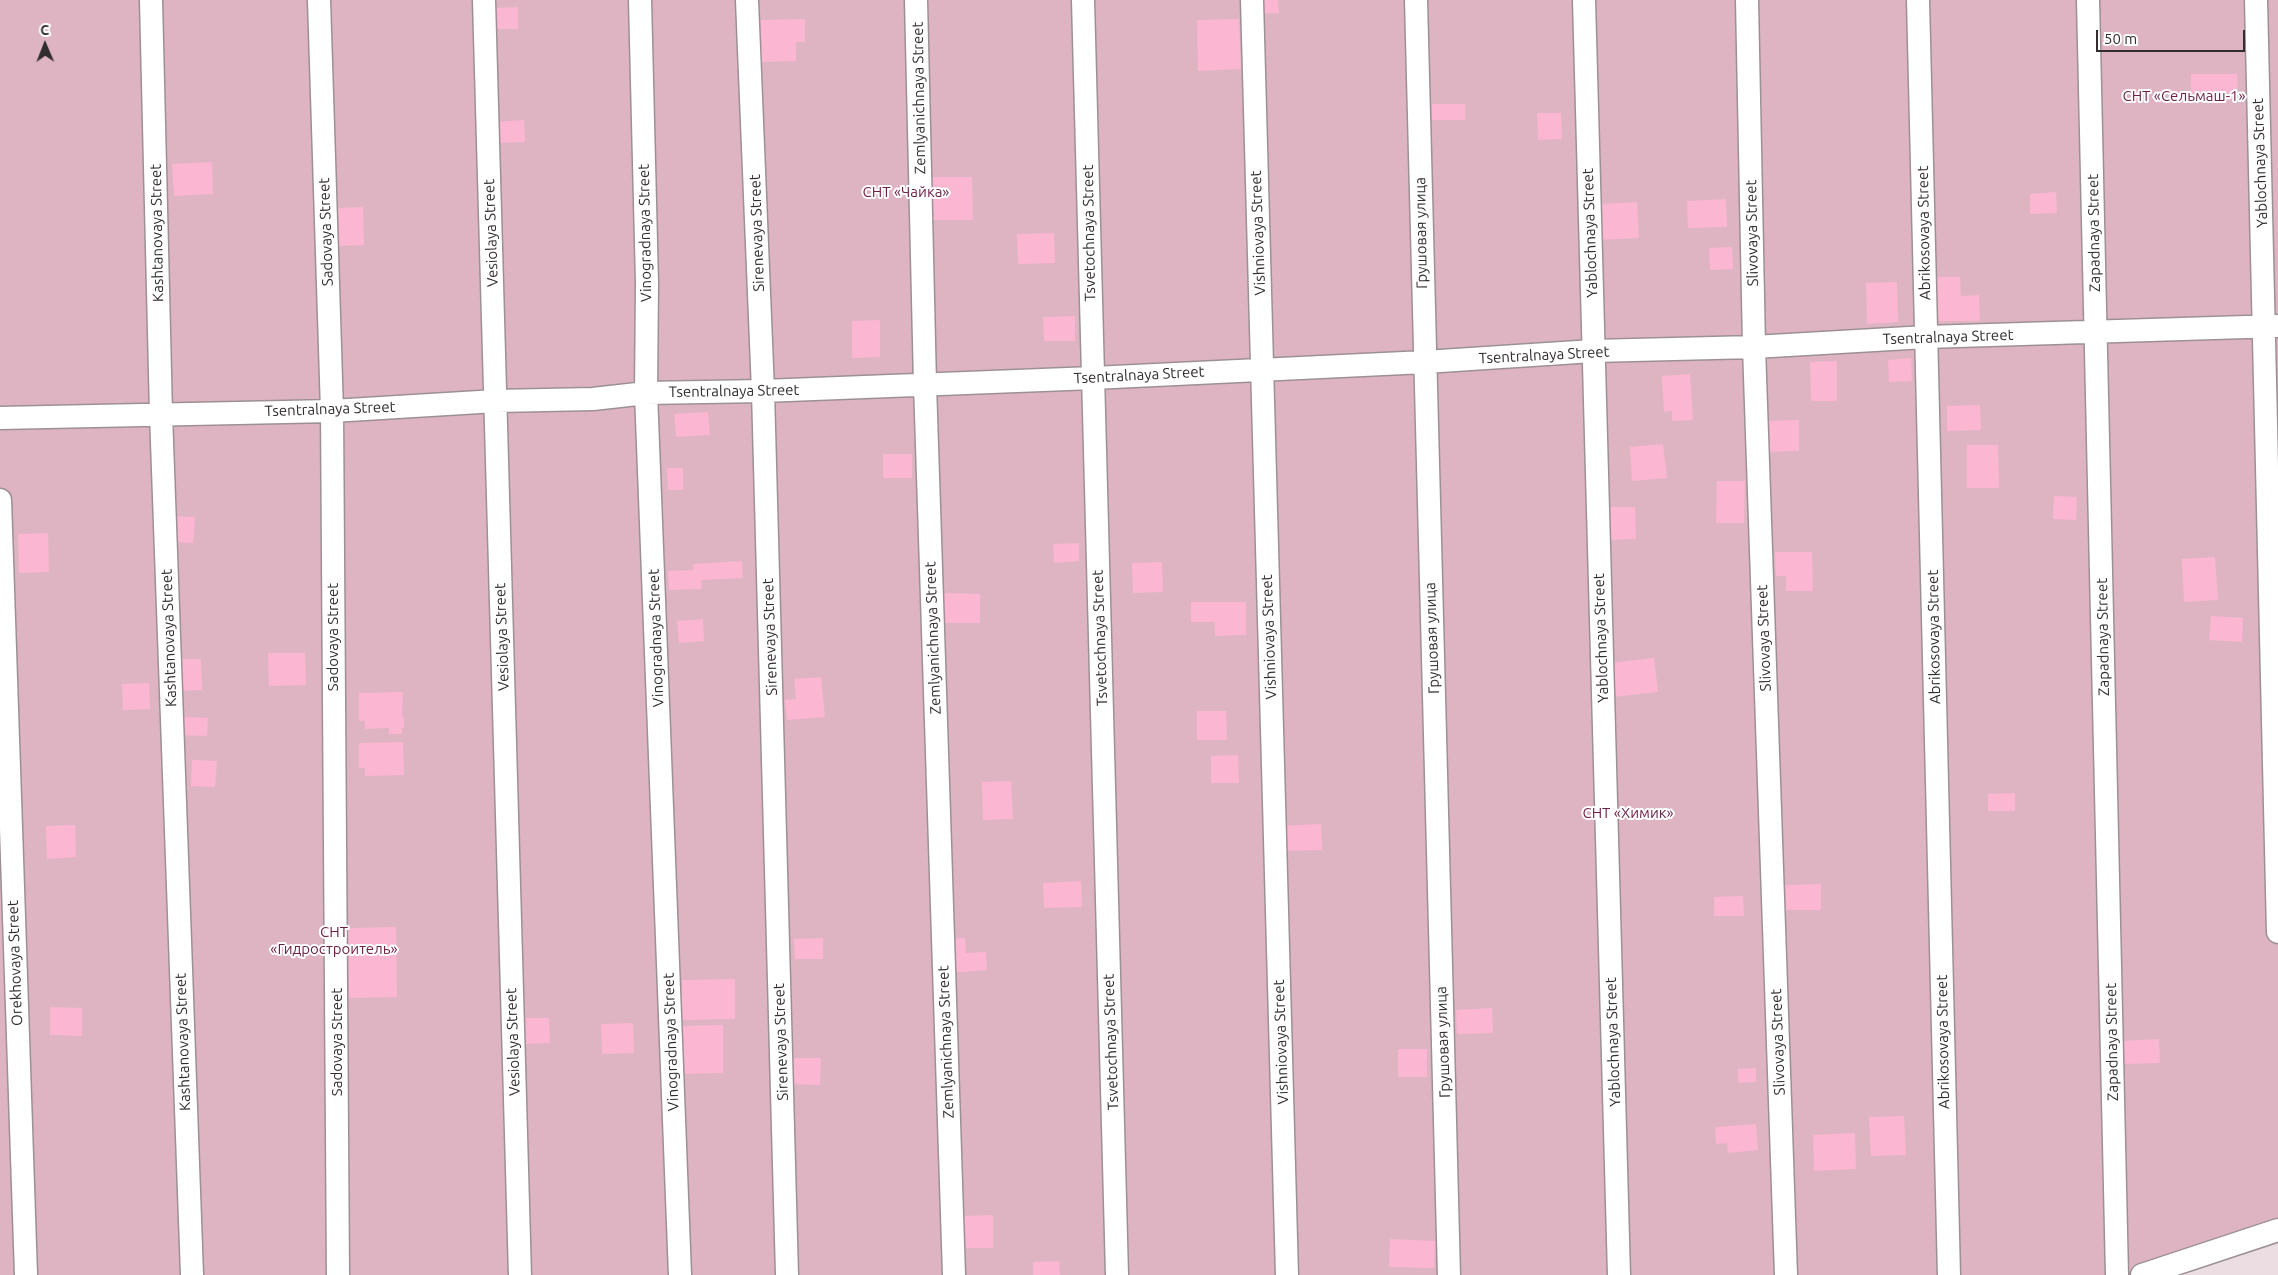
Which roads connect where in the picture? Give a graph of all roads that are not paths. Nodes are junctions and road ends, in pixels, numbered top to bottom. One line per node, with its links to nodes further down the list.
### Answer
1 (151, 0): 28 (street, Kashtanovaya Street)
2 (319, 0): 27 (street, Sadovaya Street)
3 (484, 0): 26 (street, Vesiolaya Street)
4 (640, 0): 25 (street, Vinogradnaya Street)
5 (747, 0): 24 (street, Sirenevaya Street)
6 (916, 0): 23 (street, Zemlyanichnaya Street)
7 (1084, 0): 22 (street, Tsvetochnaya Street)
8 (1252, 0): 21 (street, Vishniovaya Street)
9 (1416, 0): 20 (street, Грушовая улица)
10 (1584, 0): 19 (street, Yablochnaya Street)
11 (1747, 0): 18 (street, Slivovaya Street)
12 (1918, 0): 17 (street, Abrikosovaya Street)
13 (2088, 0): 16 (street, Zapadnaya Street)
14 (2256, 0): 15 (street, Yablochnaya Street)
15 (2271, 326): 16 (street, Tsentralnaya Street); 31 (street, Yablochnaya Street)
16 (2096, 332): 17 (street, Tsentralnaya Street); 46 (street, Zapadnaya Street)
17 (1926, 337): 18 (street, Tsentralnaya Street); 45 (street, Abrikosovaya Street)
18 (1754, 347): 19 (street, Tsentralnaya Street); 44 (street, Slivovaya Street)
19 (1593, 351): 20 (street, Tsentralnaya Street); 43 (street, Yablochnaya Street)
20 (1424, 362): 21 (street, Tsentralnaya Street); 42 (street, Грушовая улица)
21 (1262, 368): 22 (street, Tsentralnaya Street); 41 (street, Vishniovaya Street)
22 (1093, 378): 23 (street, Tsentralnaya Street); 40 (street, Tsvetochnaya Street)
23 (925, 384): 24 (street, Tsentralnaya Street); 39 (street, Zemlyanichnaya Street)
24 (763, 391): 25 (street, Tsentralnaya Street); 38 (street, Sirenevaya Street)
25 (646, 393): 26 (street, Tsentralnaya Street); 37 (street, Vinogradnaya Street)
26 (496, 401): 27 (street, Tsentralnaya Street); 36 (street, Vesiolaya Street)
27 (332, 411): 28 (street, Tsentralnaya Street); 35 (street, Sadovaya Street)
28 (161, 414): 29 (street, Tsentralnaya Street); 34 (street, Kashtanovaya Street)
29 (0, 418)
30 (0, 500): 33 (street, Orekhovaya Street)
31 (2278, 932)
32 (2278, 1230): 47 (street)
33 (26, 1275)
34 (192, 1275)
35 (338, 1275)
36 (520, 1275)
37 (680, 1275)
38 (787, 1275)
39 (954, 1275)
40 (1117, 1275)
41 (1287, 1275)
42 (1449, 1275)
43 (1620, 1275)
44 (1786, 1275)
45 (1949, 1275)
46 (2117, 1275)
47 (2142, 1275)

